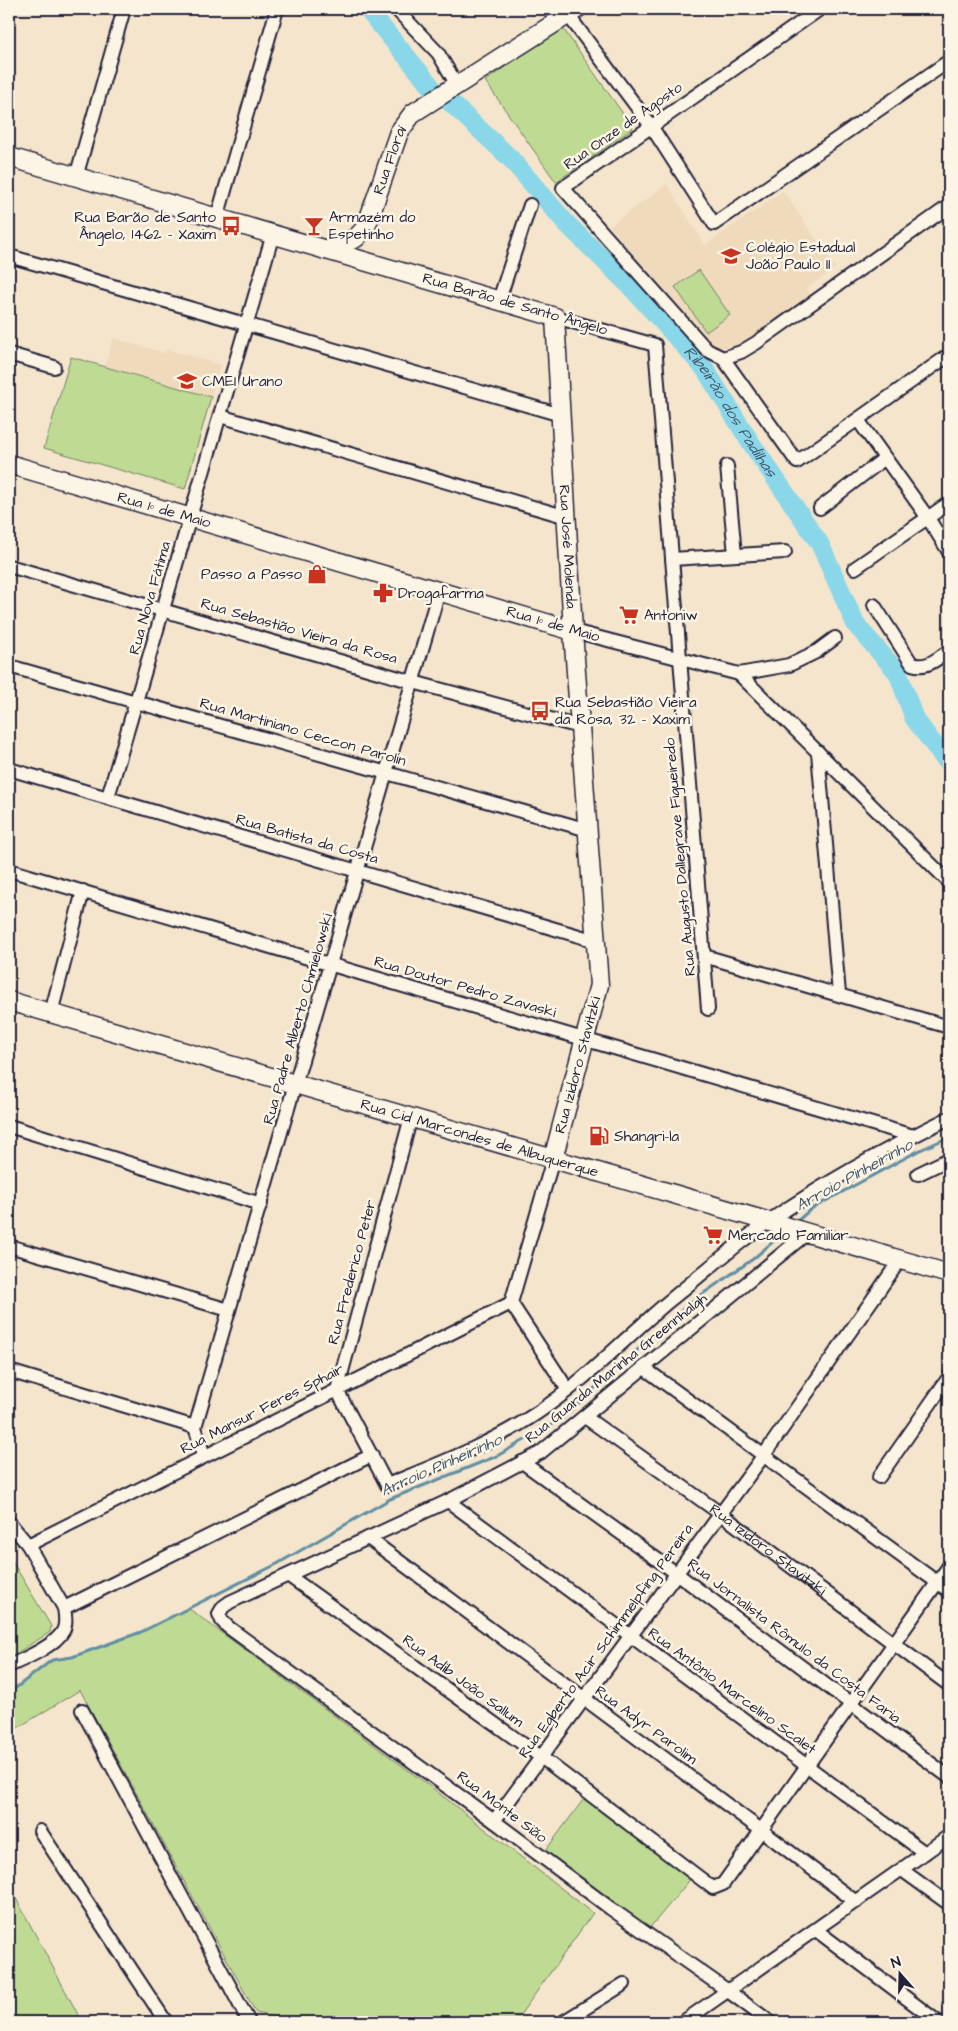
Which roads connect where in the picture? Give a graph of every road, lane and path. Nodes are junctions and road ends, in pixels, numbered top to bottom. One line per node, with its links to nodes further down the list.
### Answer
1 (124, 9): 10 (street)
2 (277, 9): 13 (street)
3 (396, 9): 7 (street)
4 (820, 9): 8 (street, Rua Onze de Agosto)
5 (570, 10): 7 (street, Rua Floraí); 8 (street)
6 (949, 60): 8 (street)
7 (457, 85): 14 (street, Rua Floraí)
8 (651, 126): 25 (street, Rua Onze de Agosto)
9 (9, 157): 10 (street, Rua Barão de Santo Ângelo)
10 (76, 177): 13 (street, Rua Barão de Santo Ângelo)
11 (530, 205): 19 (street)
12 (949, 206): 25 (street)
13 (217, 218): 15 (street, Rua Barão de Santo Ângelo)
14 (366, 227): 16 (street); 18 (street)
15 (273, 234): 16 (street, Rua Barão de Santo Ângelo); 21 (street, Rua Nova Fátima)
16 (325, 250): 18 (street, Rua Barão de Santo Ângelo)
17 (9, 256): 21 (street)
18 (374, 263): 19 (street, Rua Barão de Santo Ângelo)
19 (499, 300): 20 (street, Rua Barão de Santo Ângelo)
20 (555, 317): 22 (street, Rua Barão de Santo Ângelo); 27 (street, Rua José Molenda)
21 (247, 326): 27 (street); 28 (street, Rua Nova Fátima)
22 (655, 345): 41 (street, Rua Augusto Dallegrave Figueiredo)
23 (9, 354): 26 (street)
24 (949, 355): 29 (street)
25 (723, 358): 29 (street)
26 (54, 367)
27 (561, 415): 35 (street, Rua José Molenda)
28 (220, 416): 35 (street); 36 (street, Rua Nova Fátima)
29 (858, 420): 30 (street)
30 (885, 458): 34 (street); 37 (street)
31 (9, 464): 36 (street, Rua 1º de Maio)
32 (727, 466): 40 (street)
33 (949, 502): 37 (street)
34 (820, 508)
35 (567, 517): 47 (street, Rua José Molenda)
36 (190, 518): 44 (street, Rua 1º de Maio); 46 (street, Rua Nova Fátima)
37 (928, 518): 39 (street); 43 (street)
38 (785, 552): 40 (street)
39 (949, 552)
40 (736, 555): 41 (street)
41 (672, 559): 50 (street, Rua Augusto Dallegrave Figueiredo)
42 (9, 566): 46 (street, Rua Sebastião Vieira da Rosa)
43 (855, 568)
44 (439, 591): 47 (street, Rua 1º de Maio); 53 (street, Rua Padre Alberto Chmielowski)
45 (874, 605): 49 (street)
46 (164, 609): 53 (street, Rua Sebastião Vieira da Rosa); 54 (street, Rua Nova Fátima)
47 (573, 631): 50 (street, Rua 1º de Maio); 55 (street, Rua José Molenda)
48 (835, 638): 52 (street, Rua 1º de Maio)
49 (949, 651)
50 (680, 660): 52 (street, Rua 1º de Maio); 66 (street, Rua Augusto Dallegrave Figueiredo)
51 (9, 666): 54 (street, Rua Martiniano Ceccon Parolin)
52 (739, 674): 56 (street)
53 (413, 682): 55 (street, Rua Sebastião Vieira da Rosa); 58 (street, Rua Padre Alberto Chmielowski)
54 (136, 702): 58 (street, Rua Martiniano Ceccon Parolin); 59 (street, Rua Nova Fátima)
55 (580, 727): 60 (street, Rua José Molenda)
56 (818, 752): 63 (street); 69 (street)
57 (9, 768): 59 (street, Rua Batista da Costa)
58 (387, 773): 60 (street, Rua Martiniano Ceccon Parolin); 62 (street, Rua Padre Alberto Chmielowski)
59 (108, 797): 62 (street, Rua Batista da Costa)
60 (588, 830): 65 (street, Rua José Molenda)
61 (9, 870): 64 (street, Rua Doutor Pedro Zavaski)
62 (358, 870): 65 (street, Rua Batista da Costa); 67 (street, Rua Padre Alberto Chmielowski)
63 (949, 882)
64 (83, 892): 67 (street, Rua Doutor Pedro Zavaski); 72 (street)
65 (596, 941): 68 (street, Rua José Molenda)
66 (704, 956): 69 (street); 71 (street, Rua Augusto Dallegrave Figueiredo)
67 (331, 964): 74 (street, Rua Doutor Pedro Zavaski); 75 (street, Rua Padre Alberto Chmielowski)
68 (600, 985): 74 (street, Rua Izidoro Stavitzki)
69 (839, 994): 73 (street)
70 (9, 1001): 72 (street, Rua Cid Marcondes de Albuquerque)
71 (708, 1009)
72 (51, 1013): 75 (street, Rua Cid Marcondes de Albuquerque)
73 (949, 1027)
74 (585, 1039): 79 (street, Rua Doutor Pedro Zavaski); 80 (street, Rua Izidoro Stavitzki)
75 (296, 1084): 76 (street, Rua Cid Marcondes de Albuquerque); 83 (street, Rua Padre Alberto Chmielowski)
76 (411, 1117): 80 (street, Rua Cid Marcondes de Albuquerque); 94 (street, Rua Frederico Peter)
77 (949, 1118): 79 (street, Rua Guarda Marinha Greennhalgh)
78 (9, 1126): 83 (street)
79 (913, 1136): 84 (street, Rua Guarda Marinha Greennhalgh)
80 (553, 1159): 84 (street, Rua Cid Marcondes de Albuquerque); 89 (street, Rua Izidoro Stavitzki)
81 (949, 1159): 82 (street)
82 (918, 1174)
83 (260, 1204): 90 (street, Rua Padre Alberto Chmielowski)
84 (773, 1223): 85 (street, Rua Cid Marcondes de Albuquerque); 95 (street, Rua Guarda Marinha Greennhalgh)
85 (803, 1233): 87 (street, Rua Cid Marcondes de Albuquerque); 91 (street, Rua Guarda Marinha Greennhalgh)
86 (9, 1246): 90 (street)
87 (900, 1260): 88 (street, Rua Cid Marcondes de Albuquerque); 99 (street, Rua Egberto Acir Schimmelpfing Pereira)
88 (949, 1274)
89 (510, 1303): 94 (street, Rua Mansur Feres Sphair); 95 (street)
90 (229, 1310): 97 (street, Rua Padre Alberto Chmielowski)
91 (644, 1368): 96 (street, Rua Guarda Marinha Greennhalgh); 99 (street)
92 (9, 1371): 97 (street)
93 (949, 1378): 102 (street)
94 (338, 1390): 98 (street); 100 (street, Rua Mansur Feres Sphair)
95 (568, 1390): 98 (street, Rua Guarda Marinha Greennhalgh)
96 (585, 1417): 101 (street, Rua Guarda Marinha Greennhalgh); 104 (street, Rua Izidoro Stavitzki)
97 (195, 1427): 100 (street)
98 (372, 1455): 113 (street)
99 (764, 1455): 104 (street, Rua Egberto Acir Schimmelpfing Pereira); 111 (street)
100 (204, 1456): 107 (street, Rua Mansur Feres Sphair)
101 (522, 1462): 103 (street, Rua Guarda Marinha Greennhalgh); 109 (street, Rua Jornalista Rômulo da Costa Faria)
102 (879, 1477)
103 (448, 1501): 106 (street, Rua Guarda Marinha Greennhalgh); 115 (street, Rua Antônio Marcelino Scalet)
104 (721, 1514): 109 (street, Rua Egberto Acir Schimmelpfing Pereira); 116 (street, Rua Izidoro Stavitzki)
105 (9, 1522): 107 (street)
106 (368, 1538): 110 (street, Rua Guarda Marinha Greennhalgh); 119 (street, Rua Adyr Parolim)
107 (28, 1545): 113 (street)
108 (949, 1566): 111 (street)
109 (676, 1573): 115 (street, Rua Egberto Acir Schimmelpfing Pereira); 120 (street, Rua Jornalista Rômulo da Costa Faria)
110 (289, 1576): 114 (street, Rua Guarda Marinha Greennhalgh); 122 (street, Rua Adib João Sallum)
111 (938, 1582): 112 (street); 116 (street)
112 (949, 1591)
113 (64, 1608): 117 (street)
114 (219, 1614): 125 (street, Rua Monte Sião)
115 (630, 1636): 119 (street, Rua Egberto Acir Schimmelpfing Pereira); 123 (street, Rua Antônio Marcelino Scalet)
116 (893, 1644): 118 (street, Rua Izidoro Stavitzki); 120 (street)
117 (9, 1666)
118 (949, 1685)
119 (584, 1699): 122 (street, Rua Egberto Acir Schimmelpfing Pereira); 126 (street, Rua Adyr Parolim)
120 (851, 1704): 123 (street); 124 (street, Rua Jornalista Rômulo da Costa Faria)
121 (82, 1710): 137 (street)
122 (541, 1757): 125 (street, Rua Egberto Acir Schimmelpfing Pereira); 126 (street, Rua Adib João Sallum)
123 (807, 1765): 126 (street); 129 (street, Rua Antônio Marcelino Scalet)
124 (949, 1777)
125 (494, 1821): 135 (street, Rua Monte Sião)
126 (761, 1830): 131 (street, Rua Adyr Parolim)
127 (40, 1831): 136 (street)
128 (949, 1836): 129 (street)
129 (925, 1853): 130 (street)
130 (902, 1870): 131 (street); 132 (street)
131 (856, 1902): 133 (street)
132 (949, 1904)
133 (816, 1930): 135 (street); 141 (street)
134 (624, 1984): 138 (street)
135 (728, 1991): 139 (street); 140 (street, Rua Monte Sião)
136 (166, 2022)
137 (249, 2022)
138 (564, 2022)
139 (683, 2022)
140 (770, 2022)
141 (938, 2022)

